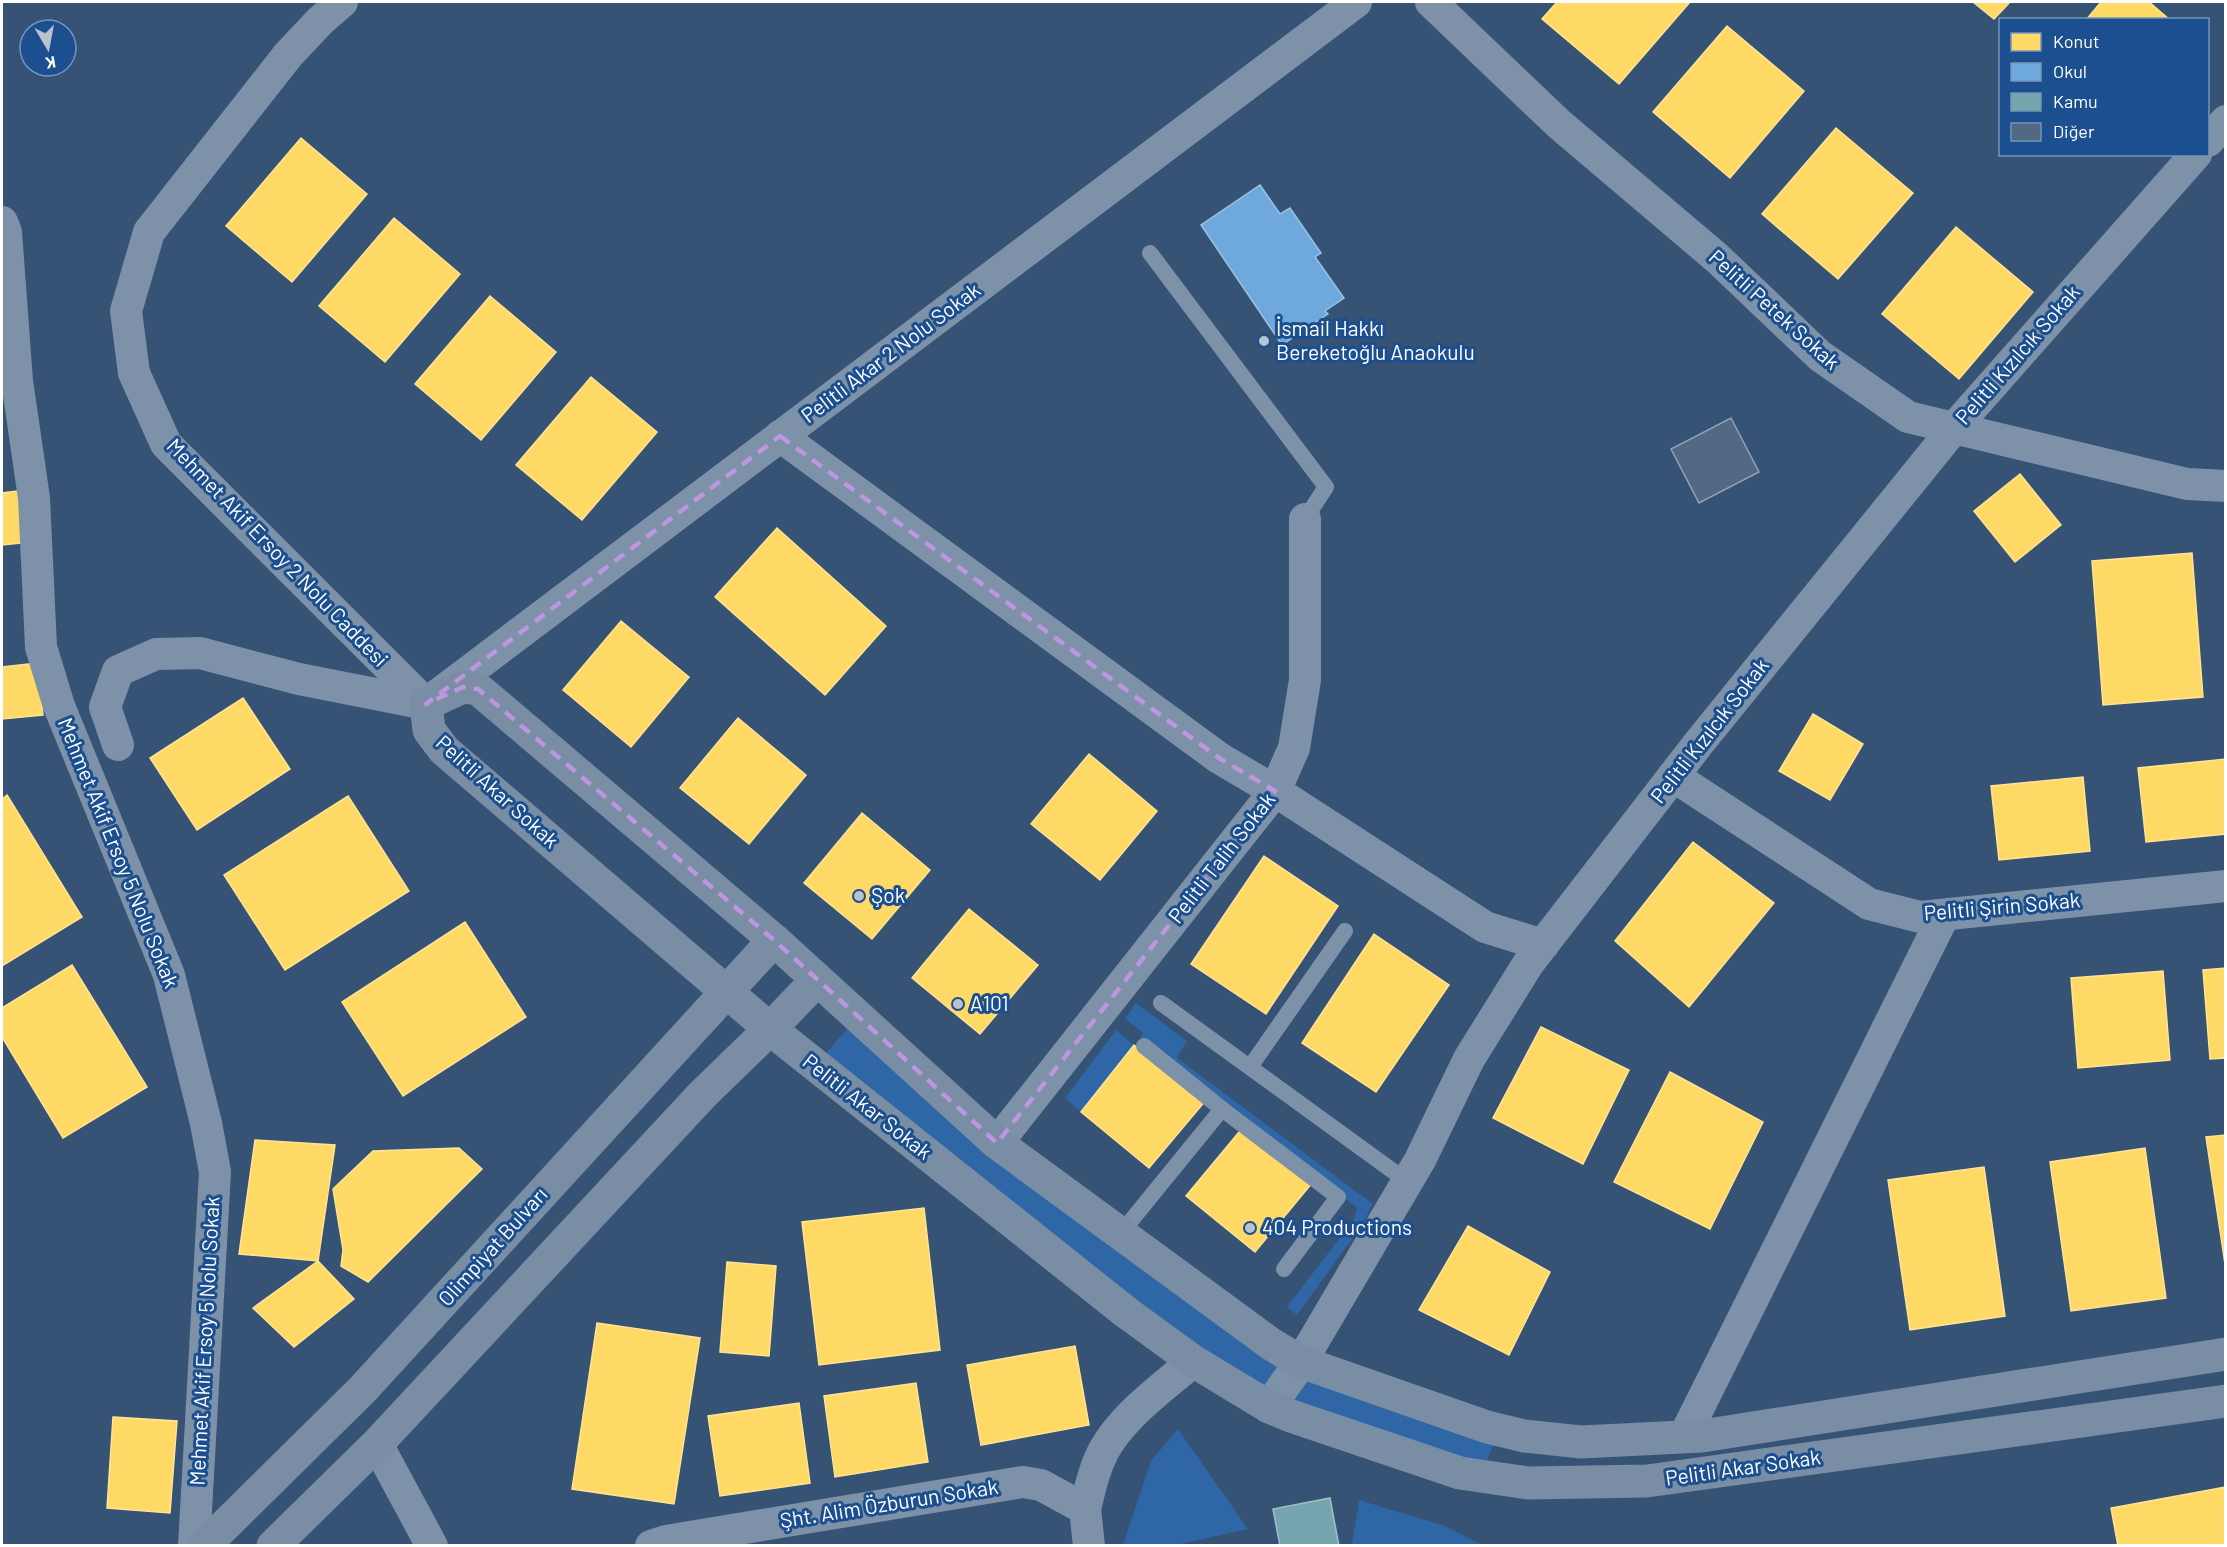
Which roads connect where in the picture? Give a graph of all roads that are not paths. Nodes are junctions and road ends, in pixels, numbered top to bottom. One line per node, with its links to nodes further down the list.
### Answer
1 (342, 2): 13 (street, Mehmet Akif Ersoy 2 Nolu Caddesi)
2 (1356, 2): 10 (street, Pelitli Akar 2 Nolu Sokak)
3 (1431, 2): 9 (street, Pelitli Petek Sokak)
4 (2226, 121): 5 (street)
5 (2209, 140)
6 (2194, 156): 9 (street, Pelitli Kızılcık Sokak)
7 (4, 227): 41 (street, Mehmet Akif Ersoy 5 Nolu Sokak)
8 (1150, 253): 12 (lane)
9 (1954, 428): 11 (street, Pelitli Petek Sokak); 15 (street, Pelitli Kızılcık Sokak)
10 (780, 436): 13 (street, Pelitli Akar 2 Nolu Sokak); 16 (street)
11 (2226, 486)
12 (1305, 519): 16 (street, Pelitli Talih Sokak)
13 (426, 704): 14 (street, Mehmet Akif Ersoy 2 Nolu Caddesi); 20 (main road, Pelitli Akar Sokak); 23 (main road, Pelitli Akar Sokak)
14 (118, 745)
15 (1674, 776): 18 (street, Pelitli Şirin Sokak); 21 (street, Pelitli Kızılcık Sokak)
16 (1275, 791): 21 (street); 29 (street, Pelitli Talih Sokak)
17 (2226, 885): 18 (street, Pelitli Şirin Sokak)
18 (1944, 915): 38 (street)
19 (1345, 931): 27 (lane)
20 (774, 940): 22 (main road, Pelitli Akar Sokak); 23 (main road, Olimpiyat Bulvarı)
21 (1543, 945): 30 (street, Pelitli Kızılcık Sokak)
22 (816, 981): 25 (main road); 29 (main road, Pelitli Akar Sokak)
23 (726, 990): 25 (main road, Pelitli Akar Sokak); 42 (main road, Olimpiyat Bulvarı)
24 (1161, 1003): 27 (lane)
25 (770, 1029): 34 (main road, Pelitli Akar Sokak); 39 (main road)
26 (1144, 1046): 28 (lane)
27 (1250, 1067): 30 (lane)
28 (1222, 1109): 31 (lane); 32 (lane)
29 (997, 1143): 31 (main road, Pelitli Akar Sokak)
30 (1408, 1182): 35 (street, Pelitli Kızılcık Sokak)
31 (1121, 1233): 35 (main road, Pelitli Akar Sokak)
32 (1284, 1269)
33 (2226, 1354): 38 (main road, Pelitli Akar Sokak)
34 (1193, 1361): 37 (main road, Pelitli Akar Sokak); 40 (street)
35 (1301, 1362): 37 (street); 38 (main road, Pelitli Akar Sokak)
36 (2226, 1401): 37 (main road, Pelitli Akar Sokak)
37 (1269, 1407)
38 (1684, 1437)
39 (377, 1444): 43 (main road); 44 (street)
40 (1085, 1509): 45 (street, Şht. Alim Özburun Sokak); 46 (street)
41 (194, 1545)
42 (204, 1545)
43 (273, 1545)
44 (432, 1545)
45 (651, 1545)
46 (1089, 1545)

